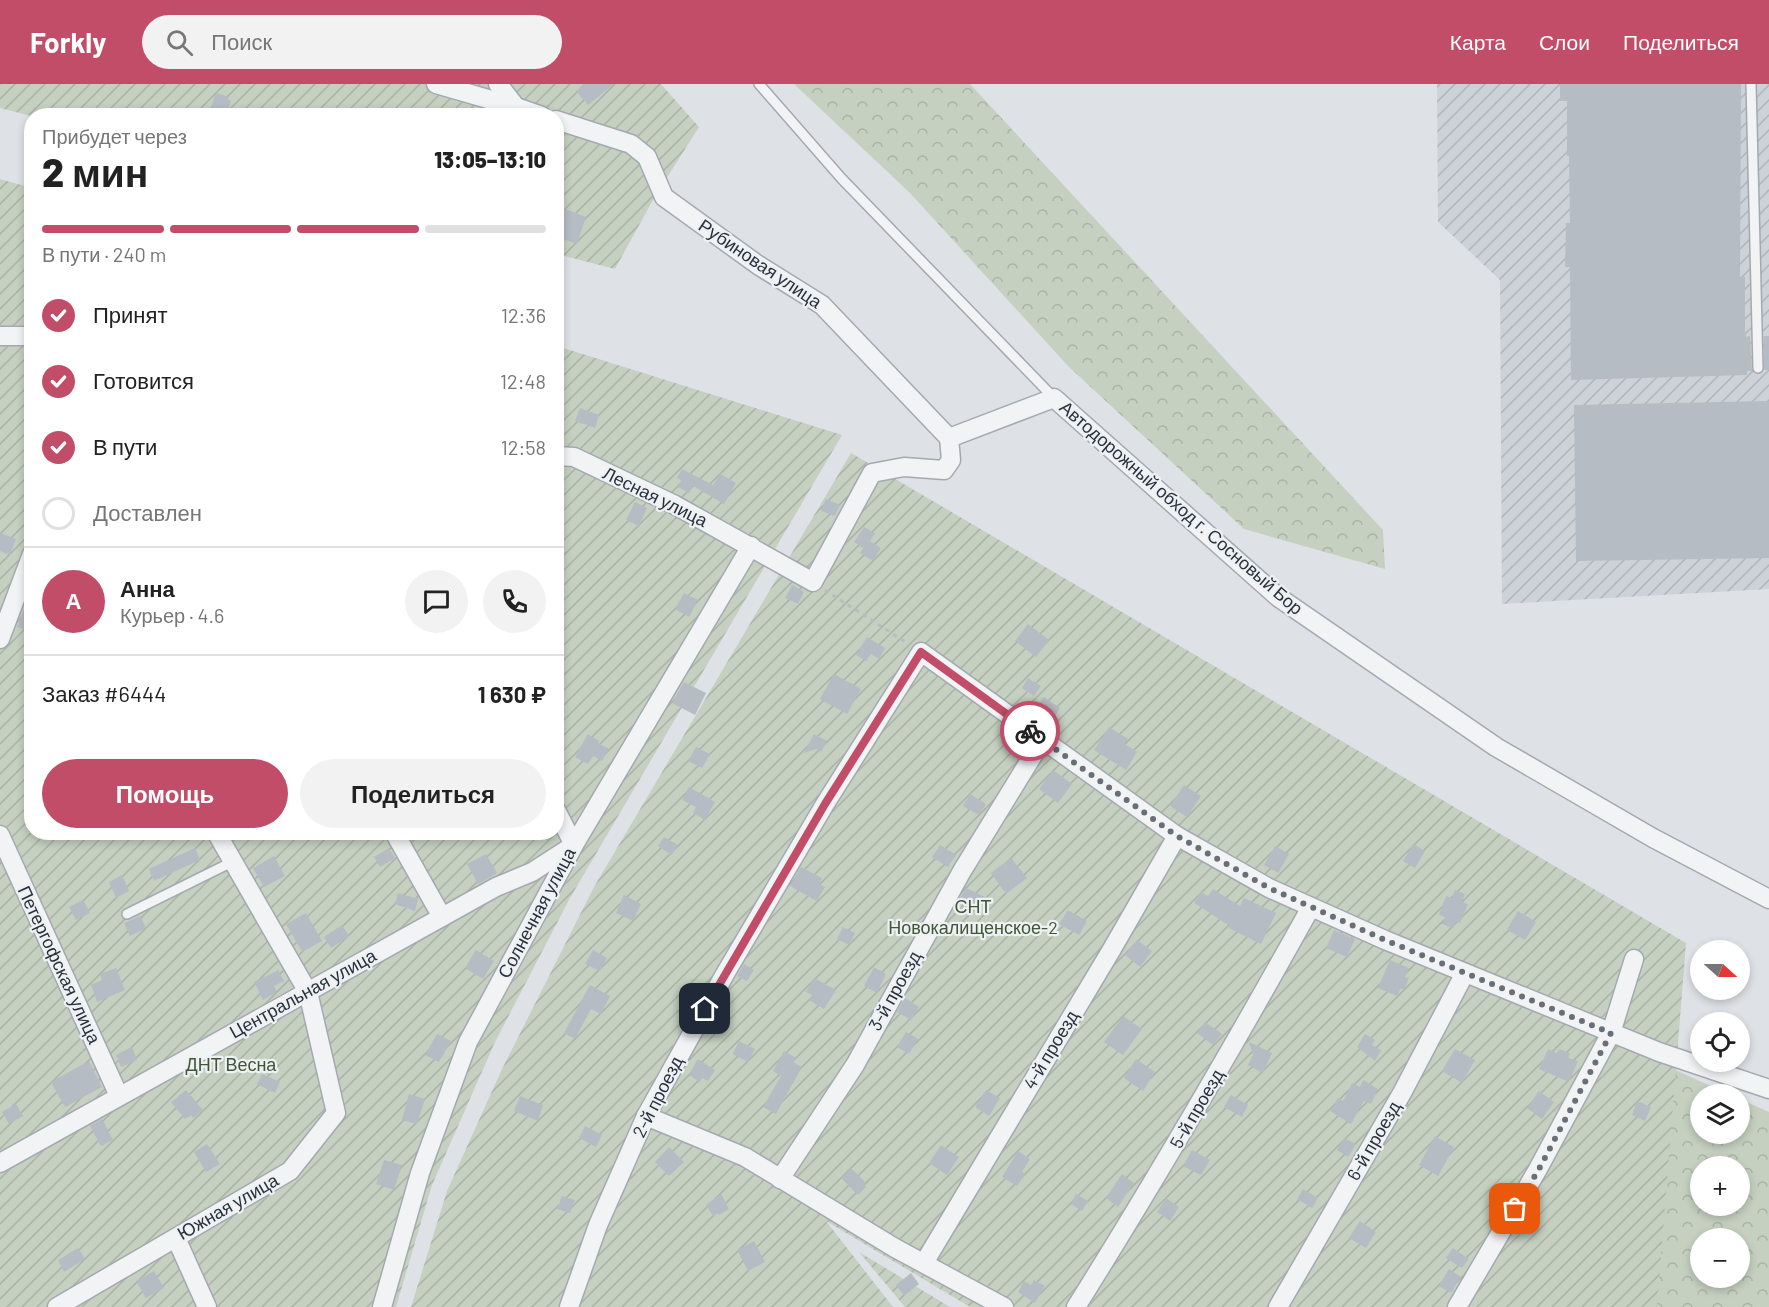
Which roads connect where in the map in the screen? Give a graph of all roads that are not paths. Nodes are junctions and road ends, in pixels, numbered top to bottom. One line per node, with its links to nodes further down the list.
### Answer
1 (436, 84): 5 (street)
2 (498, 84): 5 (street)
3 (759, 84): 11 (lane, Автодорожный обход г. Сосновый Бор)
4 (1751, 84): 10 (lane)
5 (516, 107): 6 (street)
6 (519, 108)
7 (564, 123): 12 (street, Рубиновая улица)
8 (0, 336): 9 (street)
9 (24, 336)
10 (1758, 368)
11 (1053, 398): 12 (street); 25 (street, Автодорожный обход г. Сосновый Бор)
12 (949, 438): 14 (street, Лесная улица)
13 (564, 459): 14 (street, Лесная улица)
14 (751, 546): 23 (street, Солнечная улица)
15 (24, 575): 16 (street)
16 (0, 639)
17 (1043, 740): 20 (street); 35 (street, 2-й проезд); 37 (street, 3-й проезд)
18 (564, 826): 23 (street)
19 (0, 835): 34 (street, Петергофская улица)
20 (1177, 836): 26 (street); 39 (street, 4-й проезд)
21 (220, 840): 24 (street)
22 (399, 840): 28 (street)
23 (574, 845): 28 (street, Центральная улица); 42 (street, Солнечная улица)
24 (232, 862): 27 (lane); 31 (street)
25 (1769, 898)
26 (1311, 907): 30 (street); 45 (street, 5-й проезд)
27 (127, 914)
28 (442, 917): 31 (street, Центральная улица)
29 (1634, 959): 32 (street)
30 (1465, 972): 32 (street); 46 (street, 6-й проезд)
31 (308, 992): 34 (street, Центральная улица); 38 (street, Южная улица)
32 (1611, 1033): 33 (street); 47 (street)
33 (1769, 1089)
34 (119, 1096): 36 (street, Центральная улица)
35 (646, 1116): 37 (street); 43 (street, 2-й проезд)
36 (0, 1162)
37 (780, 1179): 39 (street)
38 (176, 1238): 40 (street, Южная улица); 41 (street)
39 (924, 1263): 44 (street)
40 (57, 1307)
41 (207, 1307)
42 (382, 1307)
43 (569, 1307)
44 (1004, 1307)
45 (1076, 1307)
46 (1278, 1307)
47 (1457, 1307)

